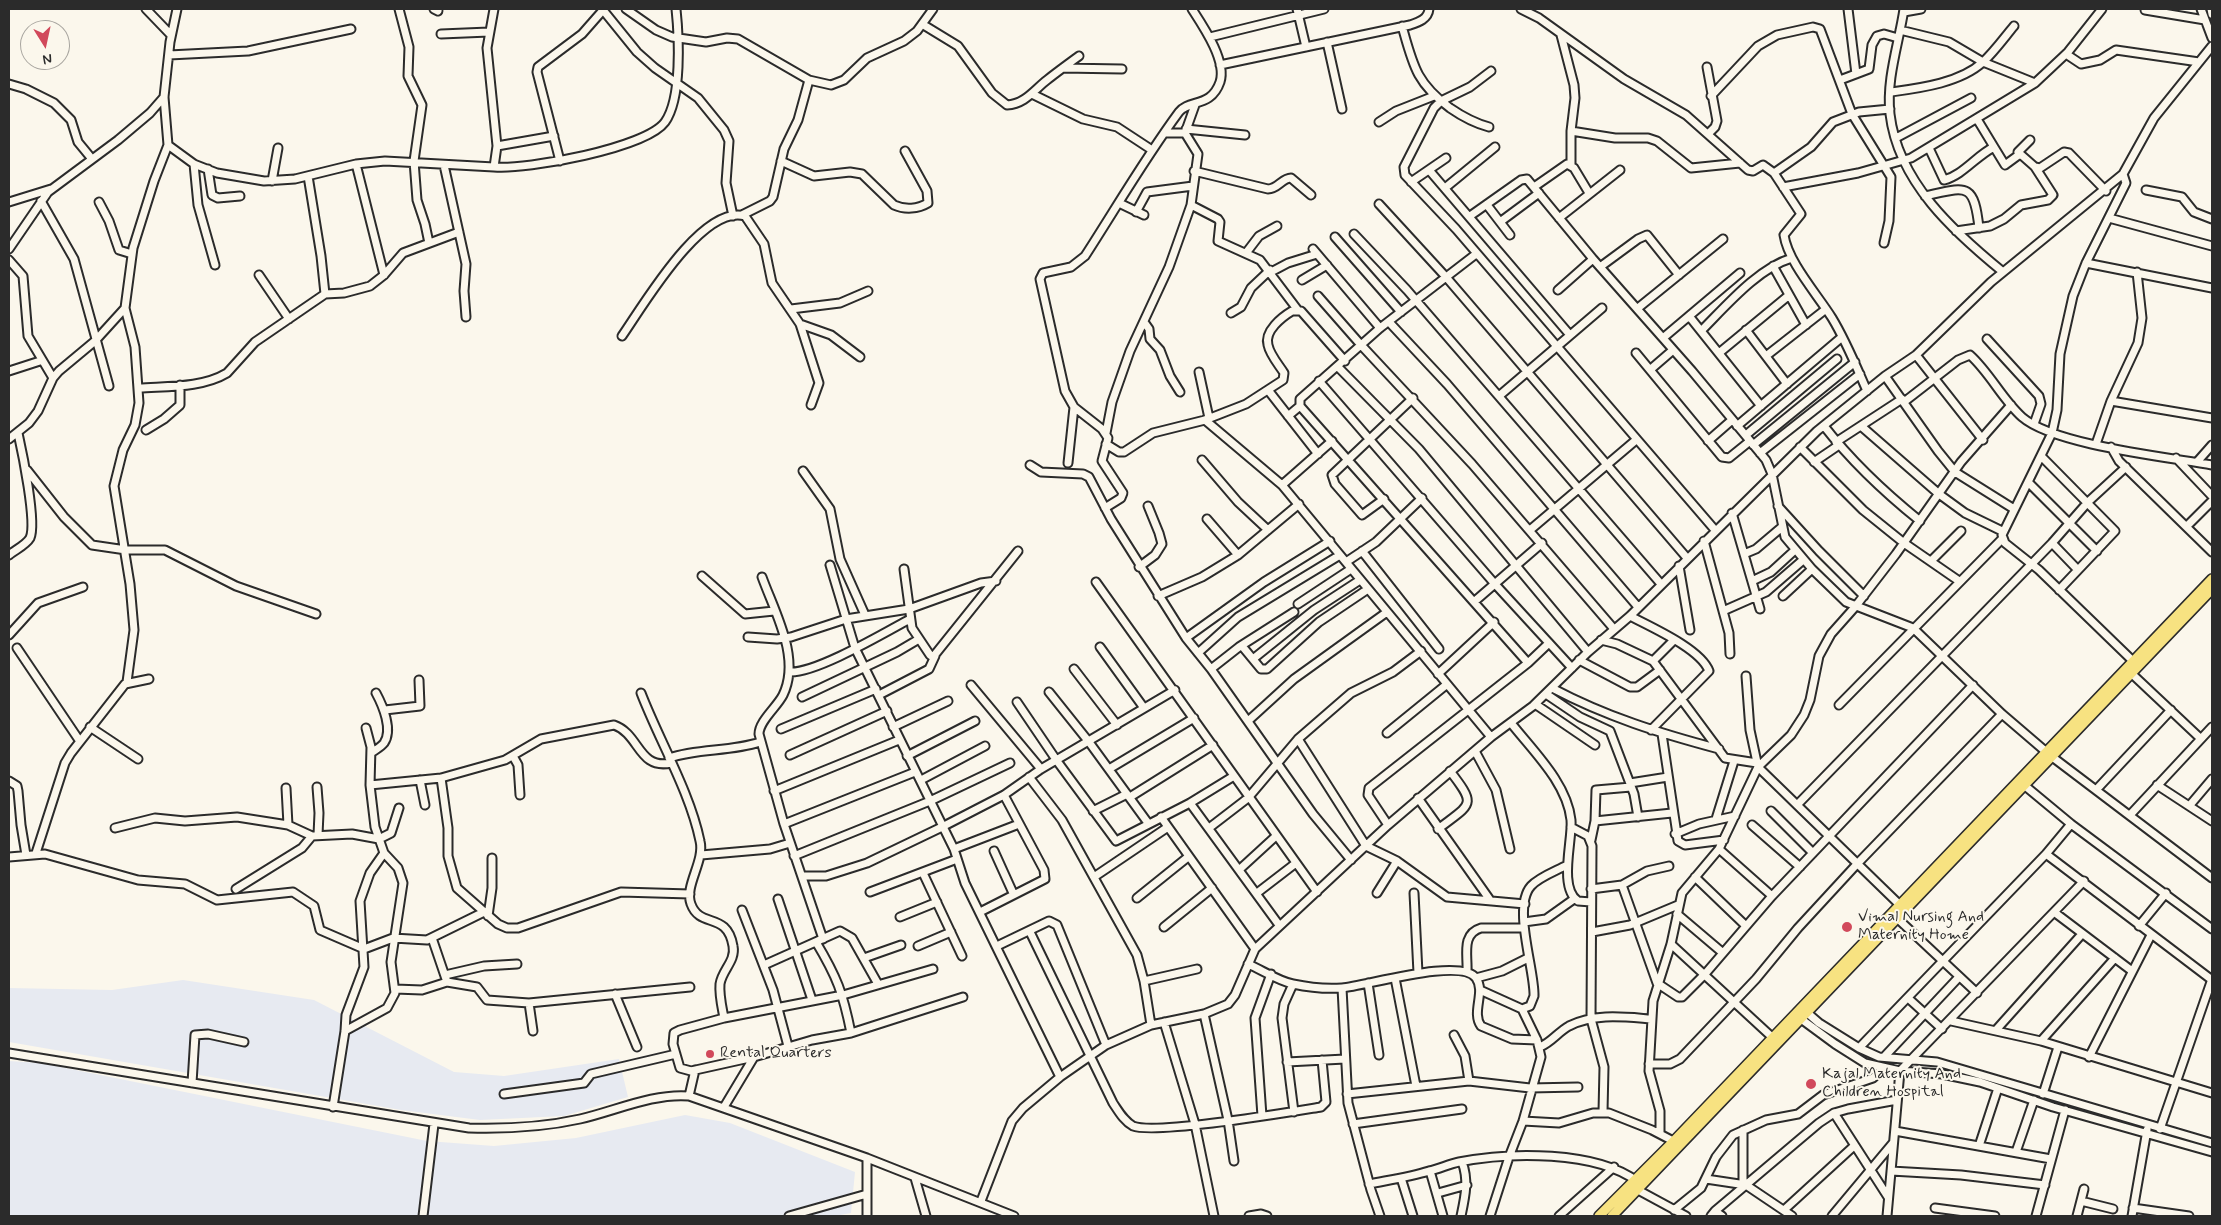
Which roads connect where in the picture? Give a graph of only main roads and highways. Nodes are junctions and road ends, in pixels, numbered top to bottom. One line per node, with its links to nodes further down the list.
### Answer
1 (2212, 579): 3 (main road)
2 (2212, 589): 3 (main road)
3 (2134, 667): 4 (main road)
4 (2049, 754): 5 (main road); 5 (main road)
5 (1903, 908): 6 (main road); 6 (main road)
6 (1801, 1013): 7 (main road); 7 (main road)
7 (1678, 1143): 8 (main road)
8 (1639, 1185): 9 (main road); 10 (main road)
9 (1599, 1216)
10 (1612, 1216)

